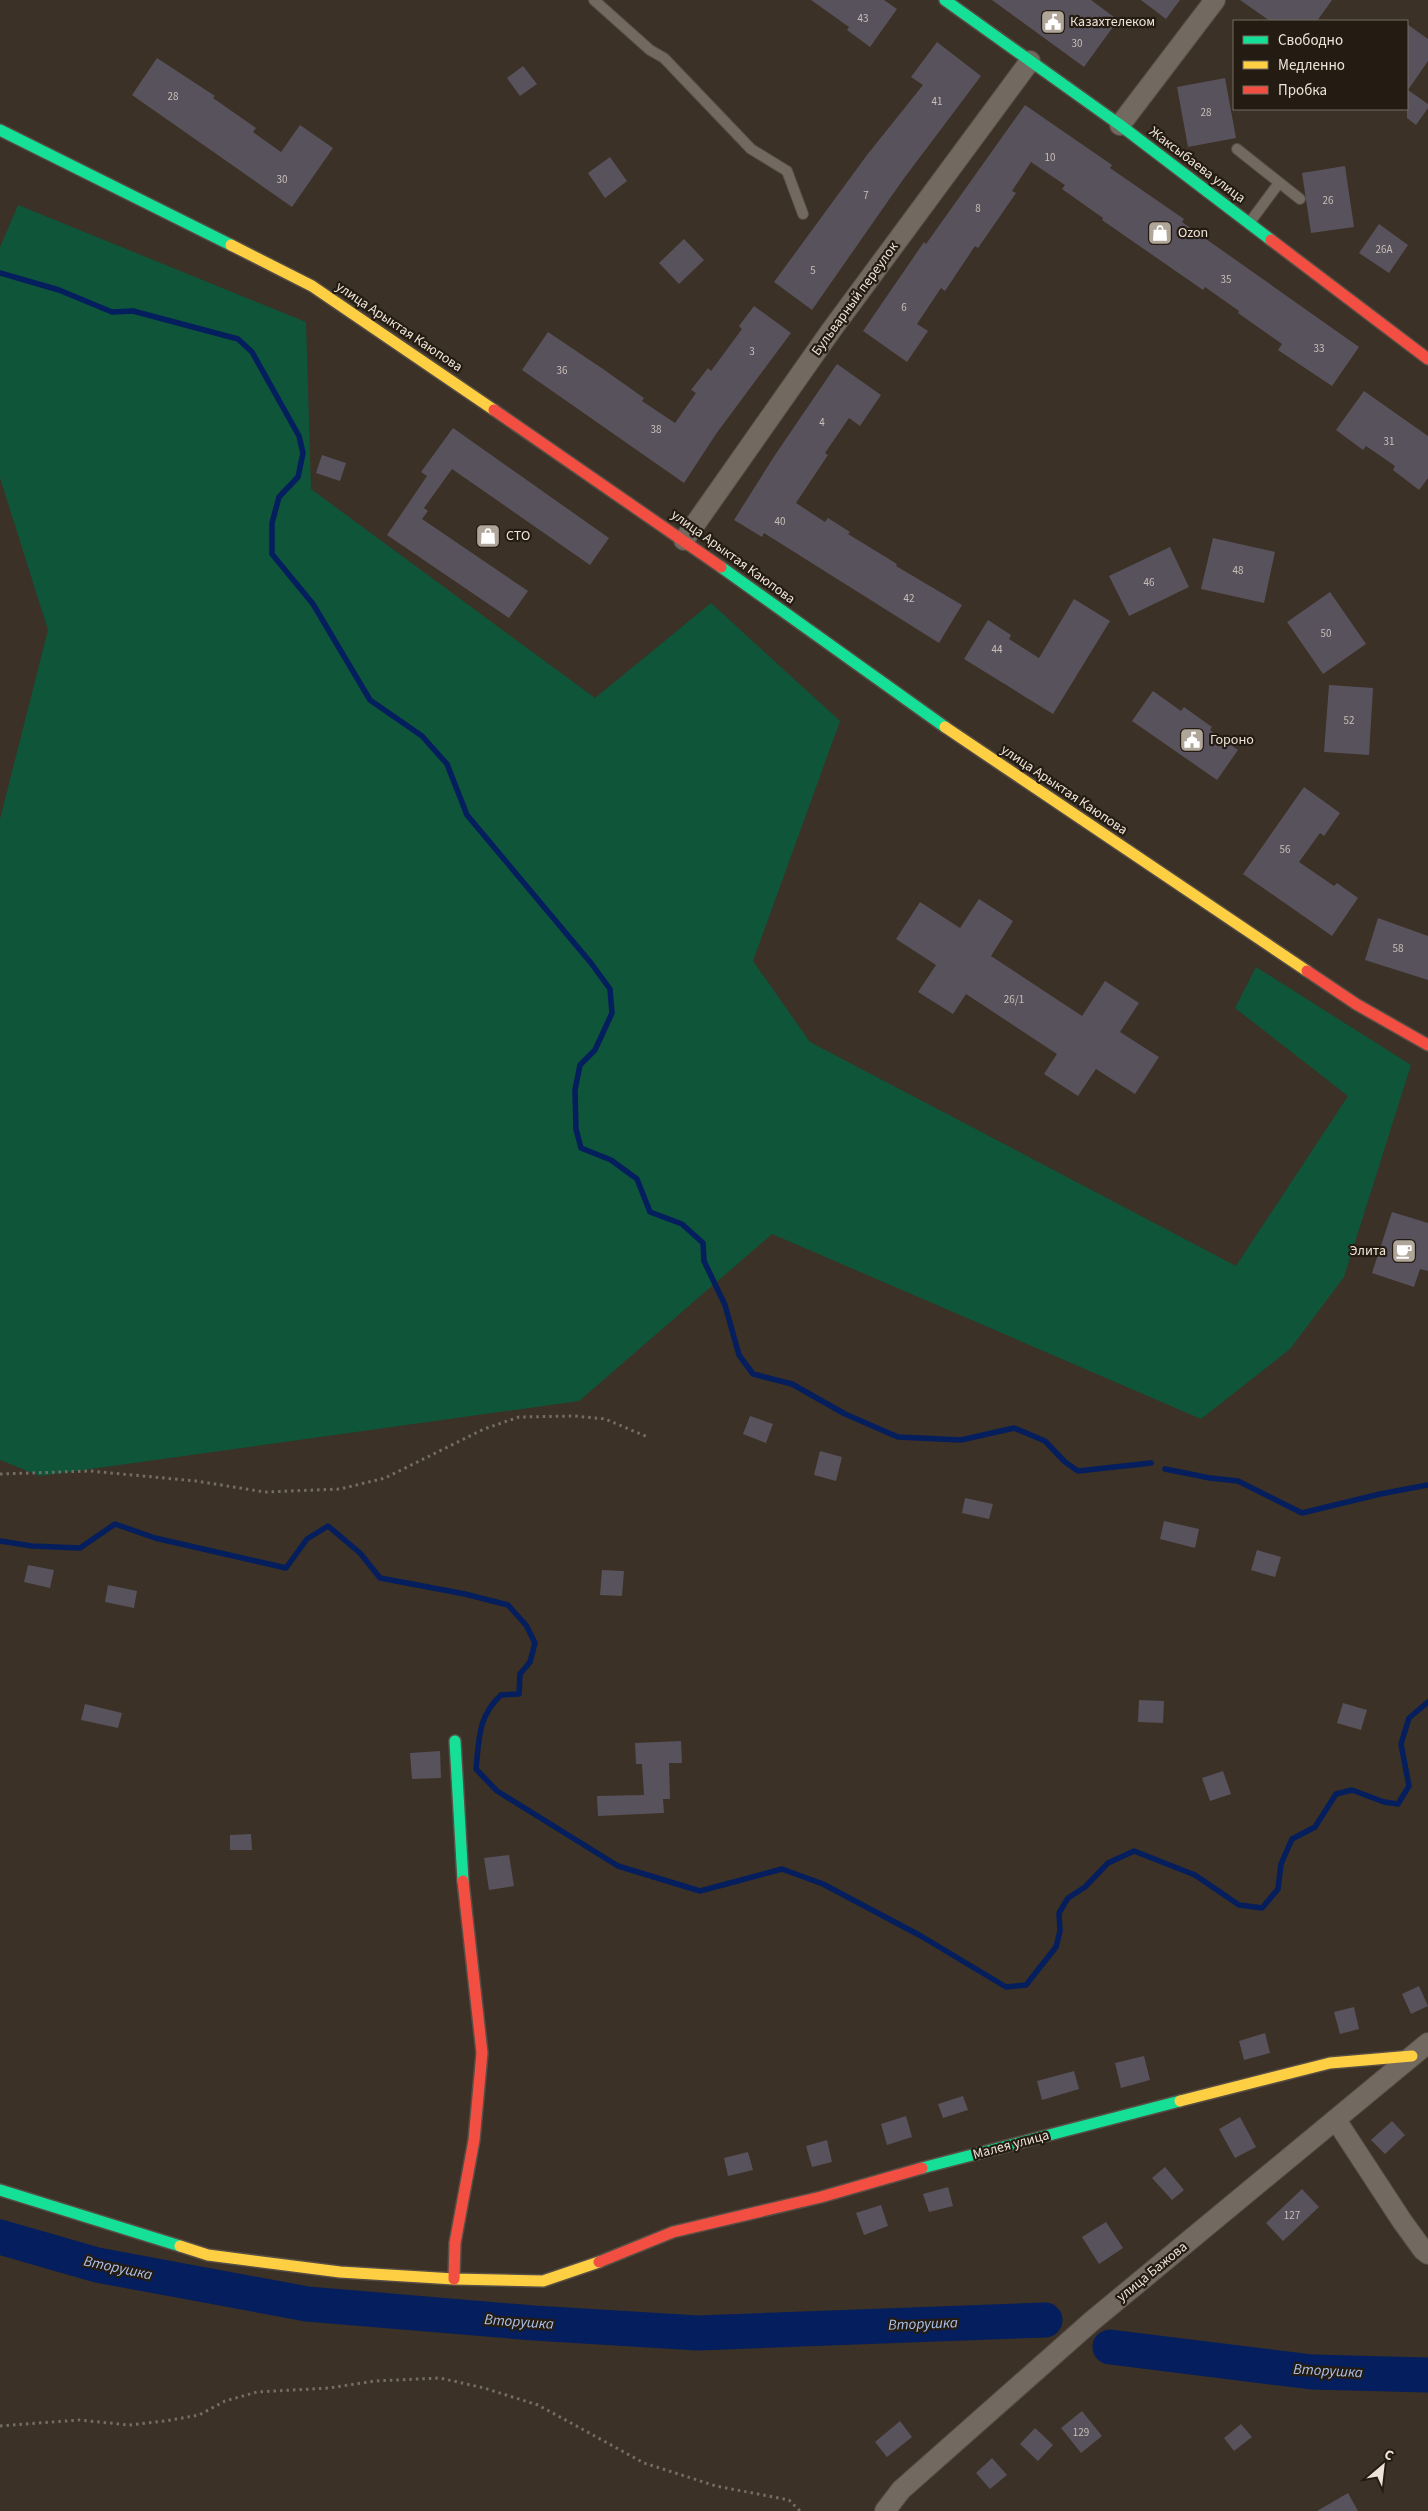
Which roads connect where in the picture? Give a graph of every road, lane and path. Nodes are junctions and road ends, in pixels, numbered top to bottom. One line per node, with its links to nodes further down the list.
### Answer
1 (594, 0): 10 (lane)
2 (945, 0): 4 (street, Жаксыбаева улица)
3 (1215, 0): 5 (street)
4 (1030, 61): 5 (street, Жаксыбаева улица); 13 (street, Бульварный переулок)
5 (1120, 125): 11 (street, Жаксыбаева улица)
6 (0, 130): 13 (street, улица Арыктая Каюпова)
7 (1237, 149): 8 (lane)
8 (1279, 182): 9 (lane); 11 (lane)
9 (1300, 199)
10 (803, 214)
11 (1250, 224): 12 (street, Жаксыбаева улица)
12 (1428, 359)
13 (684, 540): 14 (street, улица Арыктая Каюпова)
14 (1428, 1045)
15 (648, 1437): 16 (path)
16 (0, 1474)
17 (455, 1741): 23 (street)
18 (1428, 2042): 19 (street, улица Бажова)
19 (1412, 2056): 20 (street, улица Бажова); 23 (street, Малея улица)
20 (1336, 2120): 22 (street); 26 (street, улица Бажова)
21 (0, 2190): 23 (street, Малея улица)
22 (1428, 2254)
23 (454, 2279)
24 (0, 2426): 25 (path)
25 (800, 2511)
26 (884, 2511)

